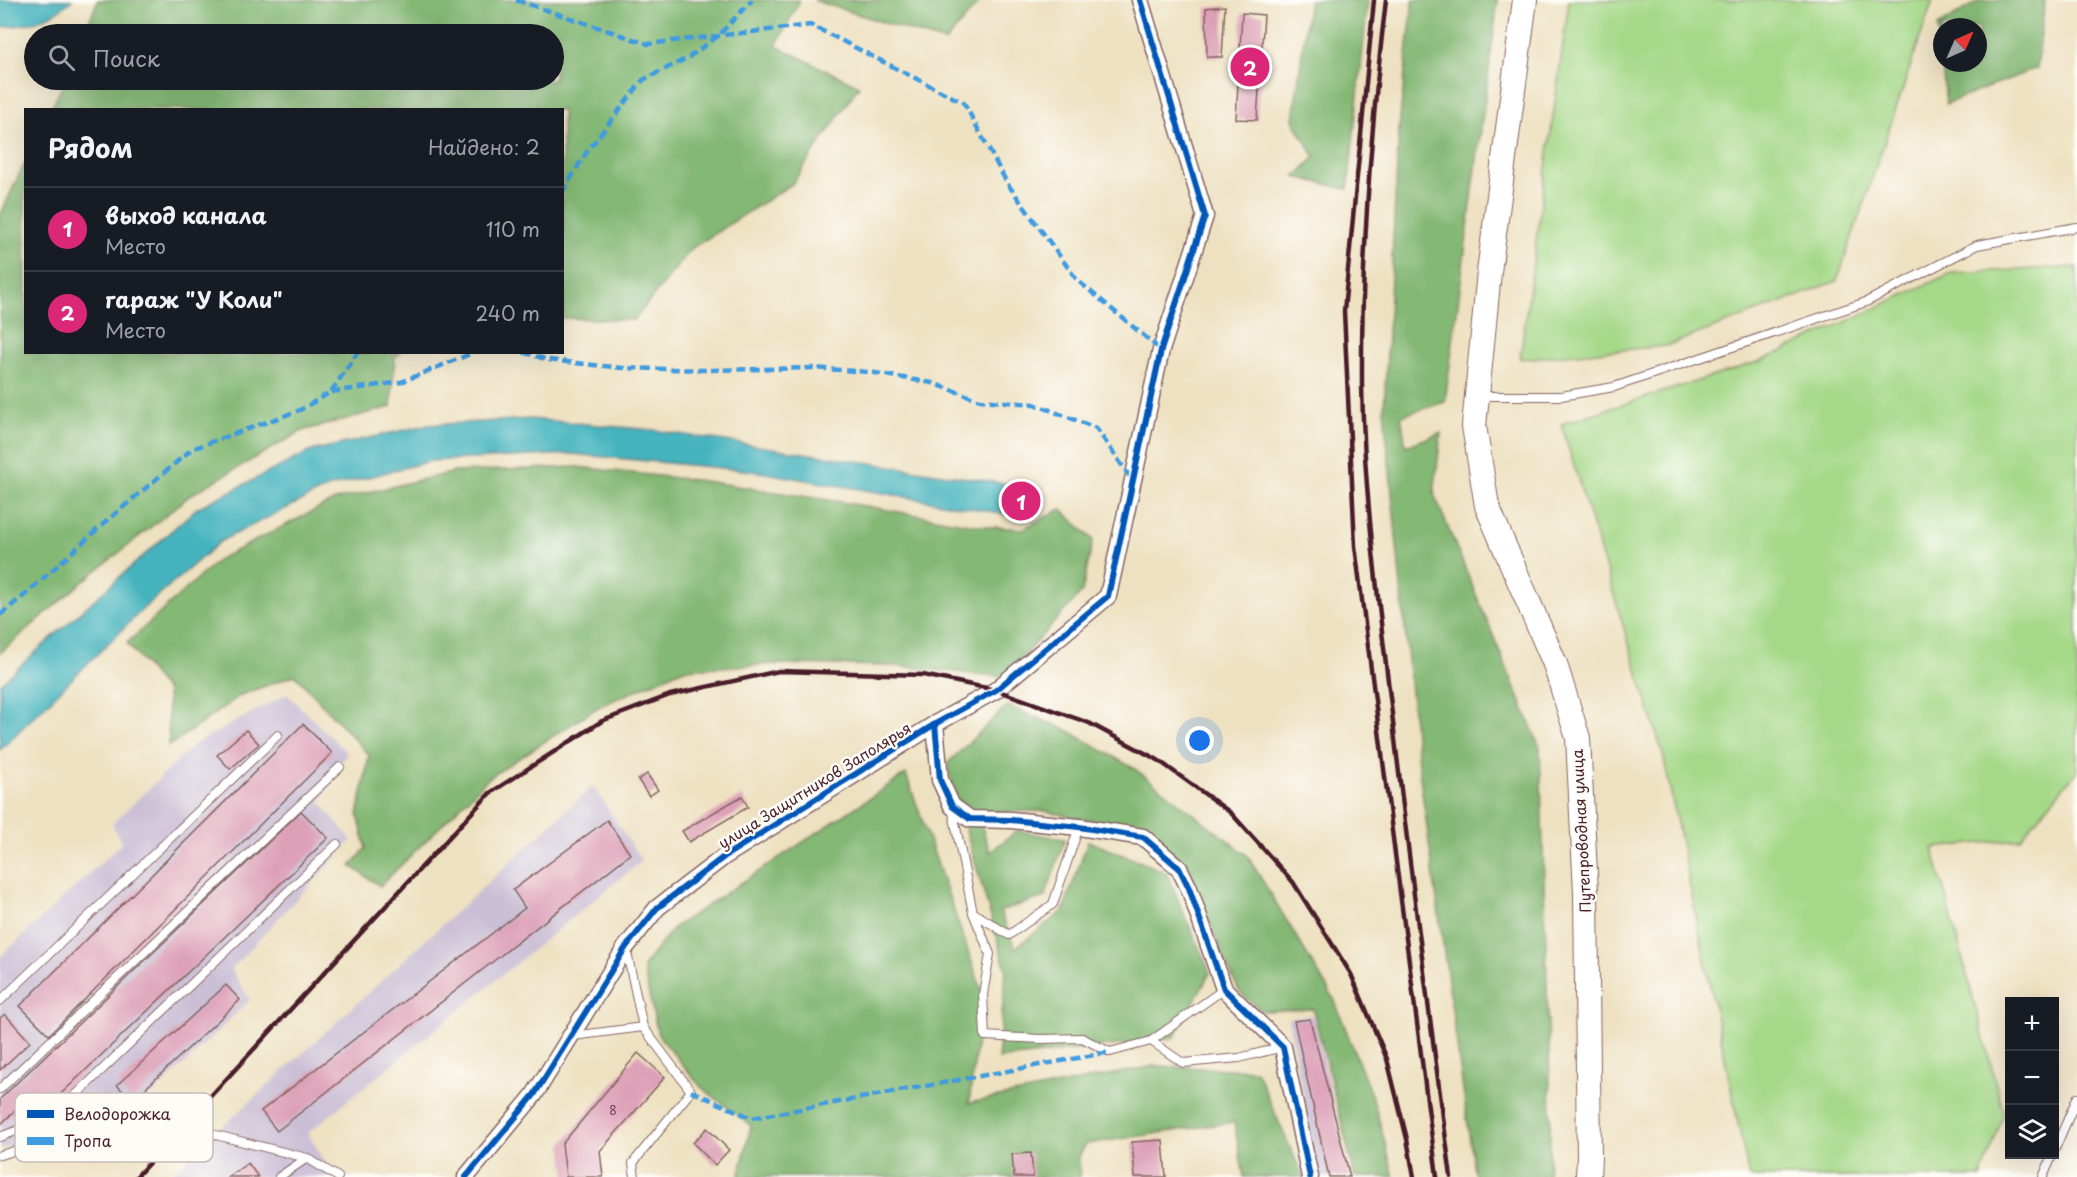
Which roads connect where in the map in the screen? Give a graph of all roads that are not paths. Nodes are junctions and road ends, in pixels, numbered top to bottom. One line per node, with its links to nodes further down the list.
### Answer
1 (1140, 0): 5 (street, улица Защитников Заполярья)
2 (1525, 0): 4 (main road, Путепроводная улица)
3 (2077, 227): 4 (lane)
4 (1477, 396): 35 (main road, Путепроводная улица)
5 (935, 724): 8 (street); 12 (street, улица Защитников Заполярья)
6 (278, 735): 14 (lane)
7 (340, 767): 19 (lane)
8 (952, 806): 9 (street); 11 (lane)
9 (1079, 827): 11 (lane); 13 (street)
10 (337, 844): 20 (lane)
11 (973, 913): 17 (lane)
12 (626, 947): 15 (lane); 16 (street, улица Защитников Заполярья)
13 (1224, 989): 17 (lane); 18 (street)
14 (0, 1001)
15 (643, 1027): 16 (lane); 33 (lane)
16 (571, 1036): 32 (street, улица Защитников Заполярья)
17 (1151, 1041): 18 (lane)
18 (1284, 1047): 34 (street)
19 (0, 1089)
20 (78, 1093)
21 (2077, 1098): 25 (lane)
22 (15, 1131): 24 (lane)
23 (213, 1134): 28 (lane)
24 (0, 1137)
25 (2059, 1141)
26 (15, 1151): 27 (lane)
27 (0, 1155)
28 (307, 1158): 30 (lane); 31 (lane)
29 (2051, 1159): 36 (lane)
30 (279, 1177)
31 (338, 1177)
32 (466, 1177)
33 (635, 1177)
34 (1310, 1177)
35 (1588, 1177)
36 (2043, 1177)

